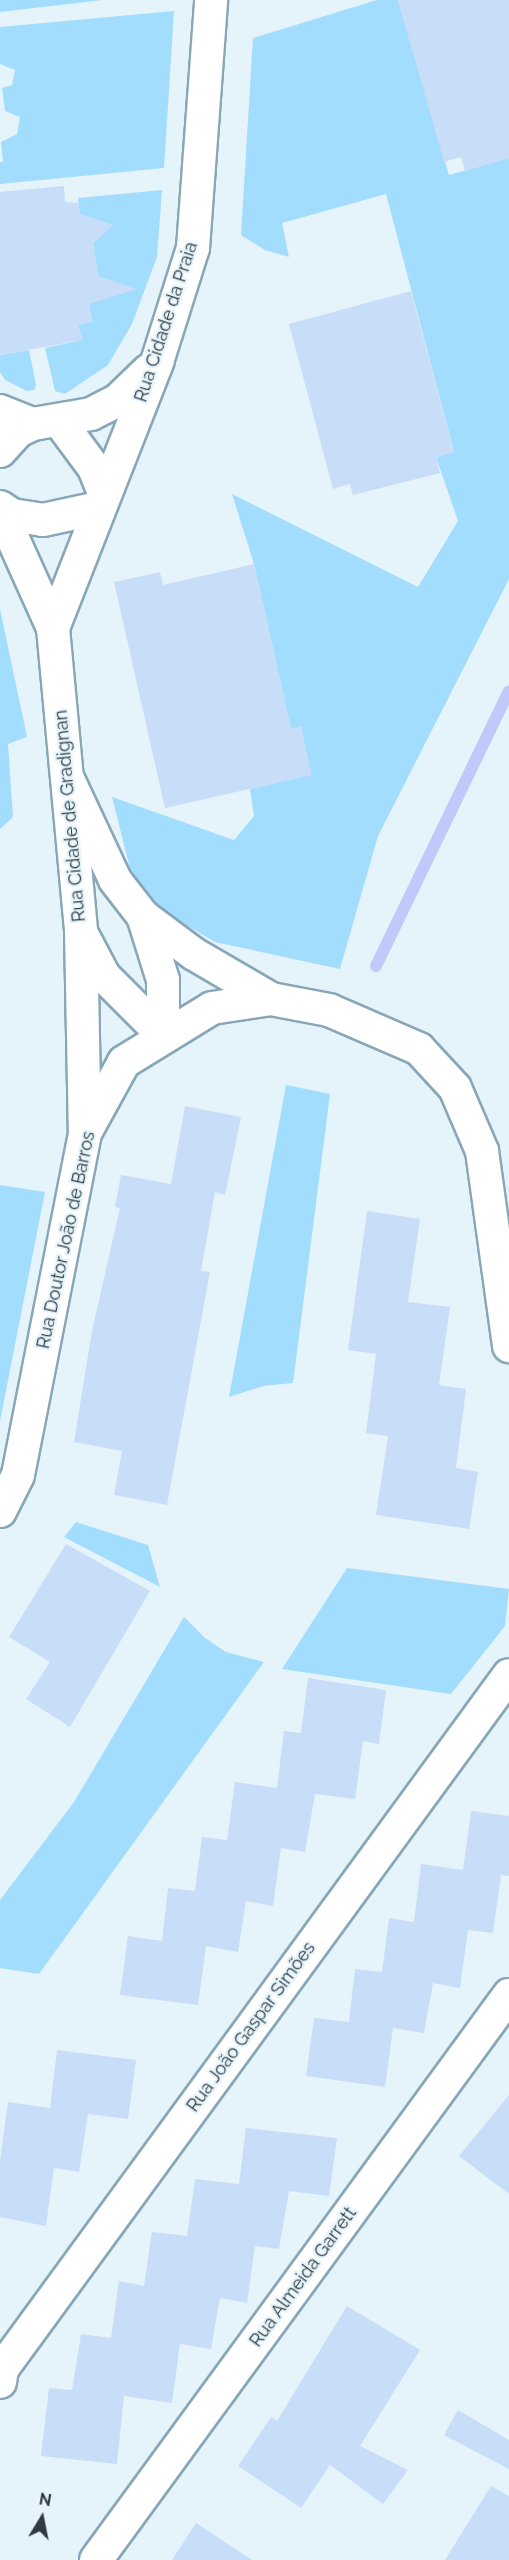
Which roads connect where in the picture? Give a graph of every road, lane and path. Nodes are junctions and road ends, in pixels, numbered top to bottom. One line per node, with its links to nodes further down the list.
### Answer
1 (211, 0): 2 (street, Rua Cidade da Praia)
2 (157, 362): 4 (street); 6 (street, Rua Cidade da Praia)
3 (0, 411): 4 (street)
4 (46, 423): 5 (street); 6 (street)
5 (0, 451)
6 (101, 501): 7 (street); 8 (street, Rua Cidade da Praia)
7 (0, 508): 8 (street, Rua Cidade de Gradignan)
8 (53, 628): 9 (street, Rua Cidade de Gradignan)
9 (68, 779): 10 (street); 11 (street, Rua Cidade de Gradignan)
10 (143, 916): 12 (street); 13 (street)
11 (81, 932): 13 (street); 14 (street, Rua Cidade de Gradignan)
12 (272, 999): 13 (street, Rua Doutor João de Barros); 15 (street)
13 (163, 1035): 14 (street, Rua Doutor João de Barros)
14 (85, 1134): 16 (street, Rua Doutor João de Barros)
15 (509, 1346)
16 (0, 1511)
17 (509, 1675): 19 (street, Rua João Gaspar Simões)
18 (509, 1995): 20 (street, Rua Almeida Garrett)
19 (0, 2382)
20 (96, 2560)

